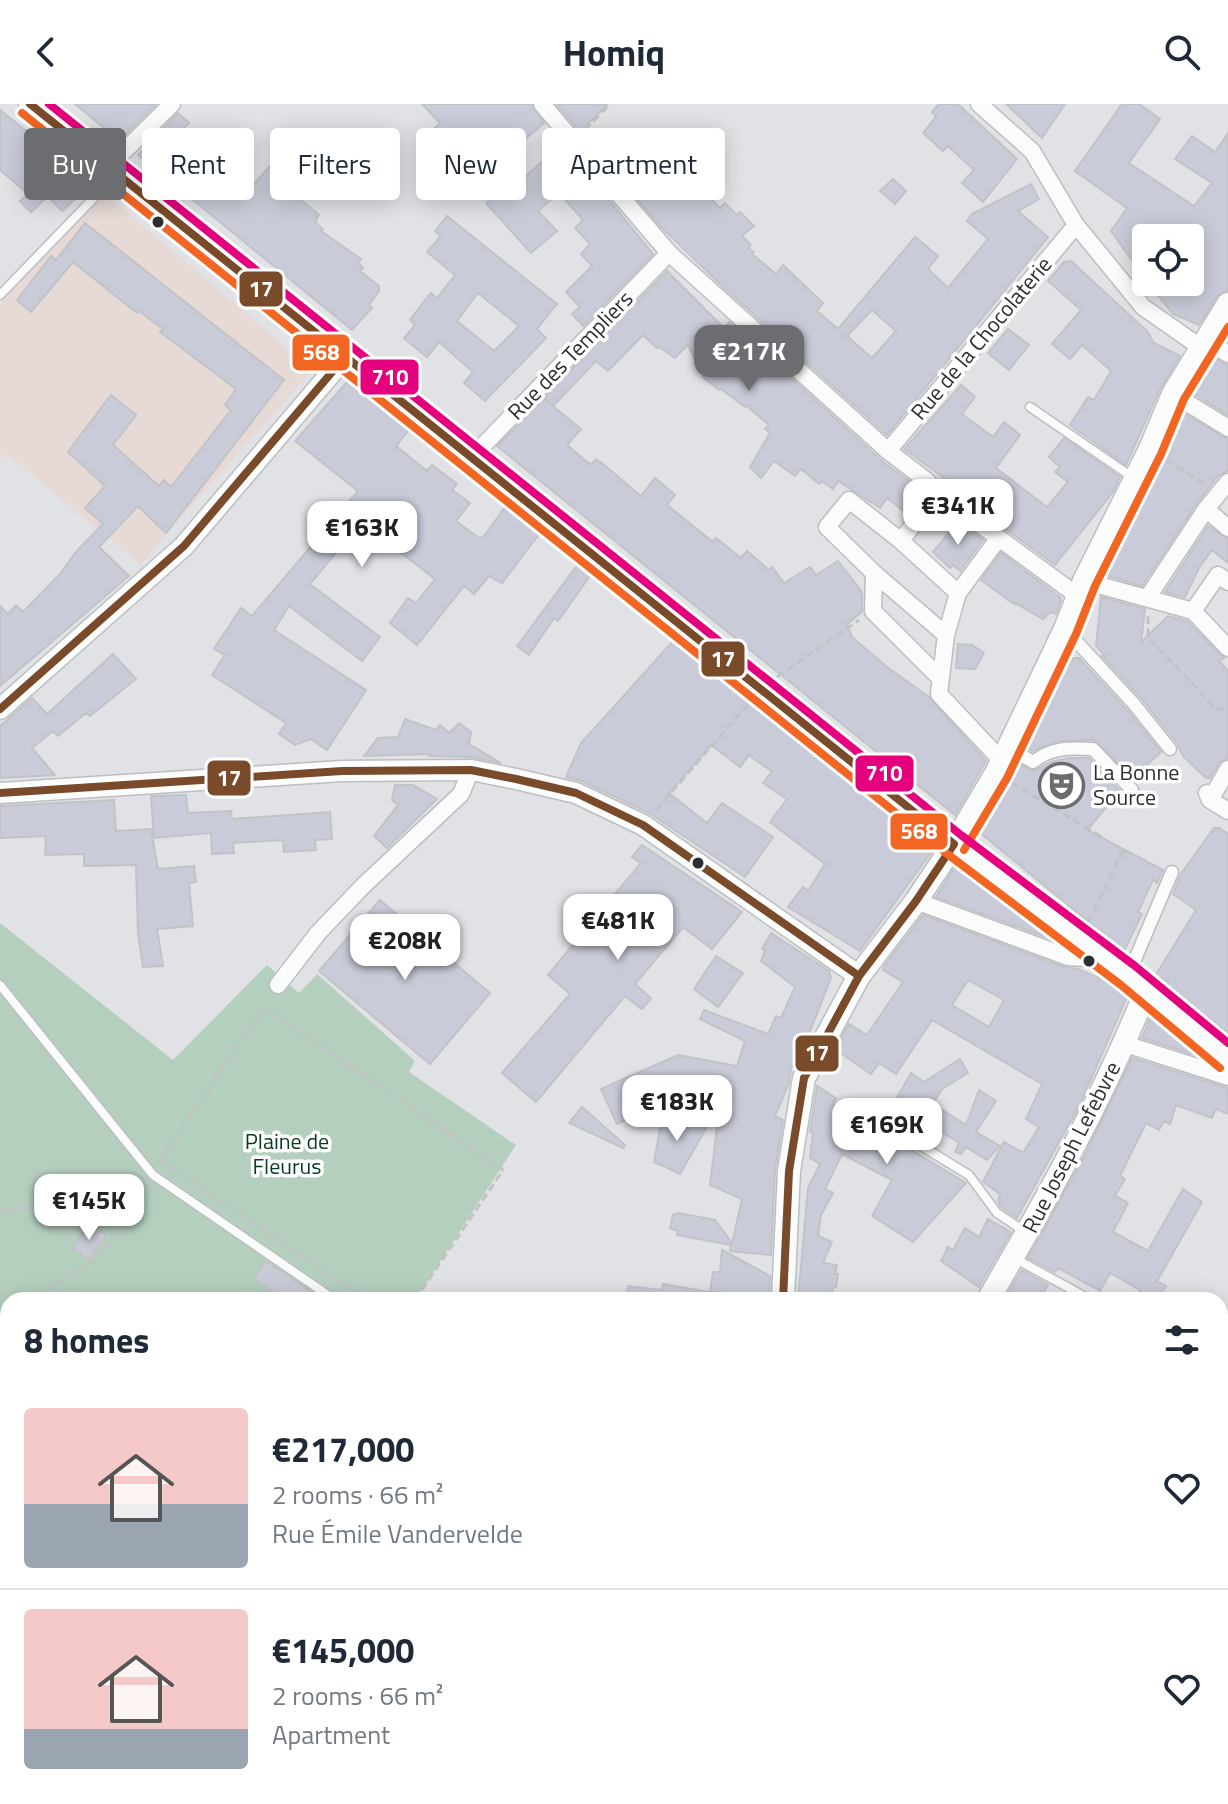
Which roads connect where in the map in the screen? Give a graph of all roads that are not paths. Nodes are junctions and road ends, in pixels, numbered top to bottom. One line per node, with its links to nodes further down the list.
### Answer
1 (30, 104): 5 (main road)
2 (172, 104): 6 (street)
3 (542, 104): 10 (street)
4 (979, 104): 9 (street)
5 (60, 128)
6 (126, 156)
7 (126, 182): 15 (main road)
8 (87, 200): 11 (lane)
9 (1076, 225): 13 (street); 19 (street, Rue de la Chocolaterie)
10 (669, 253): 19 (street); 20 (street, Rue des Templiers)
11 (0, 295)
12 (1228, 304): 13 (main road)
13 (1202, 344): 14 (street); 16 (main road)
14 (1228, 354)
15 (344, 358): 20 (main road); 38 (street)
16 (1173, 394): 18 (street); 21 (main road)
17 (1030, 407): 21 (lane)
18 (1228, 428)
19 (888, 451): 23 (street)
20 (471, 458): 46 (main road)
21 (1135, 480): 30 (main road)
22 (1223, 488): 24 (street)
23 (937, 493): 26 (street); 27 (street)
24 (1206, 509): 25 (street); 32 (street)
25 (1228, 528)
26 (998, 539): 30 (street); 31 (street)
27 (901, 541): 28 (street); 31 (street)
28 (874, 573): 35 (street); 37 (street)
29 (1228, 582): 33 (street)
30 (1081, 589): 32 (street); 34 (main road)
31 (958, 593): 35 (street)
32 (1148, 597): 33 (street)
33 (1193, 611): 36 (street)
34 (1065, 629): 39 (street); 40 (main road)
35 (946, 635): 37 (street)
36 (1228, 648)
37 (941, 679): 40 (street)
38 (0, 709)
39 (1170, 749)
40 (1001, 760): 43 (street); 46 (main road)
41 (1228, 769): 45 (street)
42 (471, 770): 44 (street); 50 (street); 53 (street)
43 (1132, 790)
44 (0, 793)
45 (1228, 811)
46 (954, 844): 48 (main road); 49 (main road)
47 (1172, 872): 51 (street)
48 (916, 901): 49 (street); 50 (main road)
49 (1105, 959): 51 (main road)
50 (859, 976): 62 (main road)
51 (1128, 976): 54 (main road)
52 (0, 985): 61 (lane)
53 (278, 985)
54 (1146, 991): 55 (main road, Rue Joseph Lefebvre); 56 (main road)
55 (1125, 1044): 57 (street); 59 (main road, Rue Joseph Lefebvre)
56 (1228, 1059)
57 (1228, 1077)
58 (918, 1144): 59 (lane)
59 (1027, 1234): 60 (main road, Rue Joseph Lefebvre)
60 (1013, 1258): 63 (main road, Rue Joseph Lefebvre); 64 (lane)
61 (323, 1292)
62 (783, 1292)
63 (993, 1292)
64 (1076, 1292)

